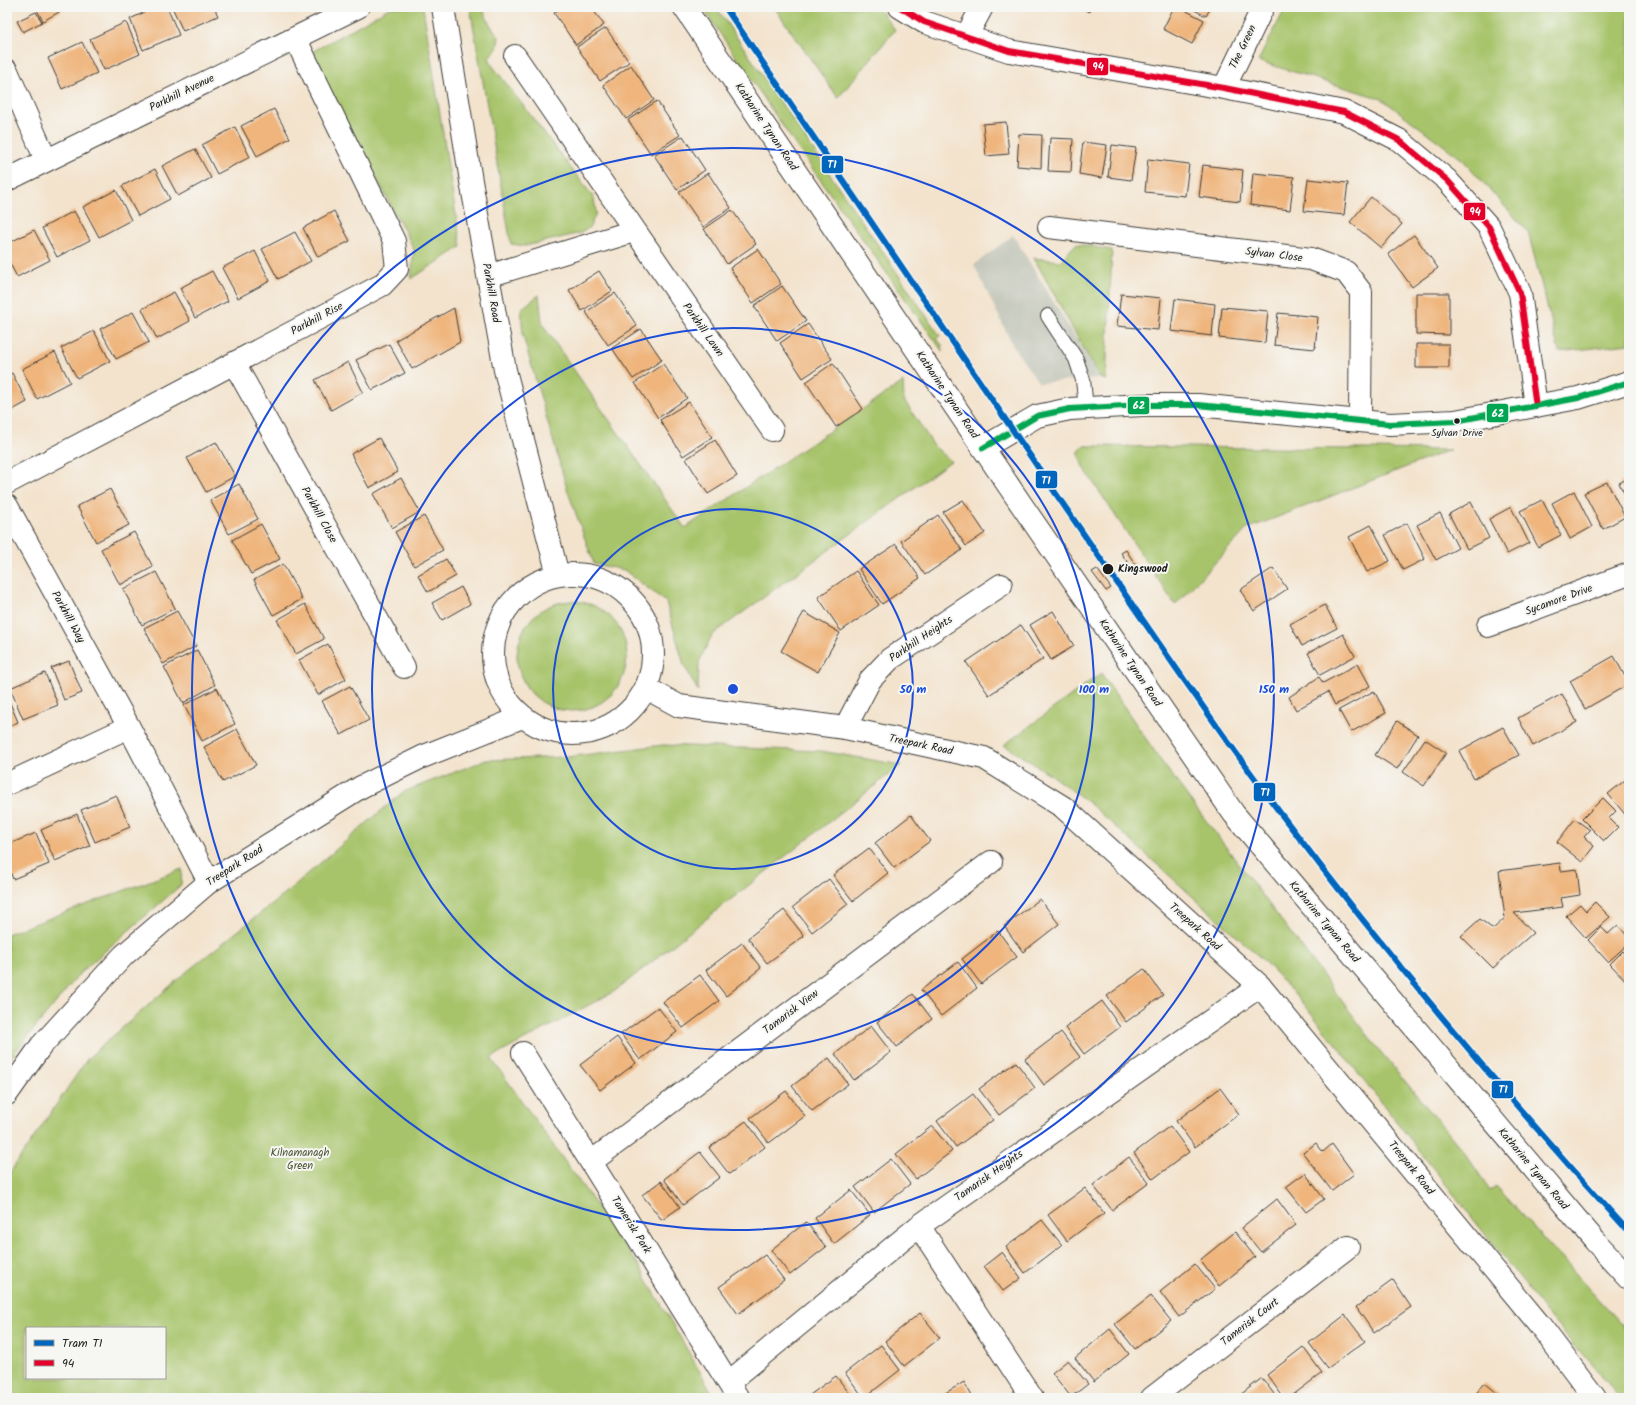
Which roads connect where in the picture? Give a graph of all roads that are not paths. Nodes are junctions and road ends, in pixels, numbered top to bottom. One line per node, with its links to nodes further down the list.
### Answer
1 (358, 7): 8 (street, Parkhill Avenue)
2 (443, 7): 16 (street, Parkhill Road)
3 (684, 7): 24 (street, Katharine Tynan Road)
4 (900, 7): 7 (street)
5 (982, 7): 7 (street)
6 (1263, 7): 11 (street, The Green)
7 (966, 37): 11 (street)
8 (296, 38): 12 (street, Parkhill Avenue); 18 (street, Parkhill Rise)
9 (515, 56): 15 (street, Parkhill Lawn)
10 (7, 71): 12 (street)
11 (1224, 88): 20 (street)
12 (46, 160): 13 (street, Parkhill Avenue)
13 (7, 180)
14 (1049, 227): 22 (street, Sylvan Close)
15 (634, 231): 16 (street); 23 (street, Parkhill Lawn)
16 (488, 276): 28 (street, Parkhill Road)
17 (1048, 316): 21 (lane)
18 (234, 363): 25 (street, Parkhill Rise); 31 (street, Parkhill Close)
19 (1629, 382): 20 (street)
20 (1536, 406): 22 (street)
21 (1086, 408): 22 (street); 24 (street)
22 (1360, 420)
23 (772, 430)
24 (983, 448): 45 (street, Katharine Tynan Road)
25 (7, 483)
26 (7, 506): 34 (street, Parkhill Way)
27 (1629, 574): 30 (street, Sycamore Drive)
28 (558, 575): 32 (street); 33 (street)
29 (1001, 585): 35 (street, Parkhill Heights)
30 (1488, 626)
31 (404, 667)
32 (646, 688): 33 (street); 35 (street, Treepark Road)
33 (522, 717): 38 (street, Treepark Road)
34 (129, 727): 36 (street); 38 (street, Parkhill Way)
35 (845, 728): 39 (street, Treepark Road)
36 (7, 784)
37 (991, 862): 42 (street, Tamarisk View)
38 (209, 882): 41 (street, Treepark Road)
39 (1260, 986): 43 (street, Tamarisk Heights); 47 (street, Treepark Road)
40 (522, 1053): 42 (street, Tamerisk Park)
41 (7, 1094)
42 (591, 1162): 46 (street, Tamerisk Park)
43 (919, 1226): 46 (street, Tamarisk Heights); 48 (street)
44 (1348, 1247): 49 (street, Tamerisk Court)
45 (1629, 1278)
46 (734, 1390)
47 (1591, 1397)
48 (1032, 1398)
49 (1152, 1398)

